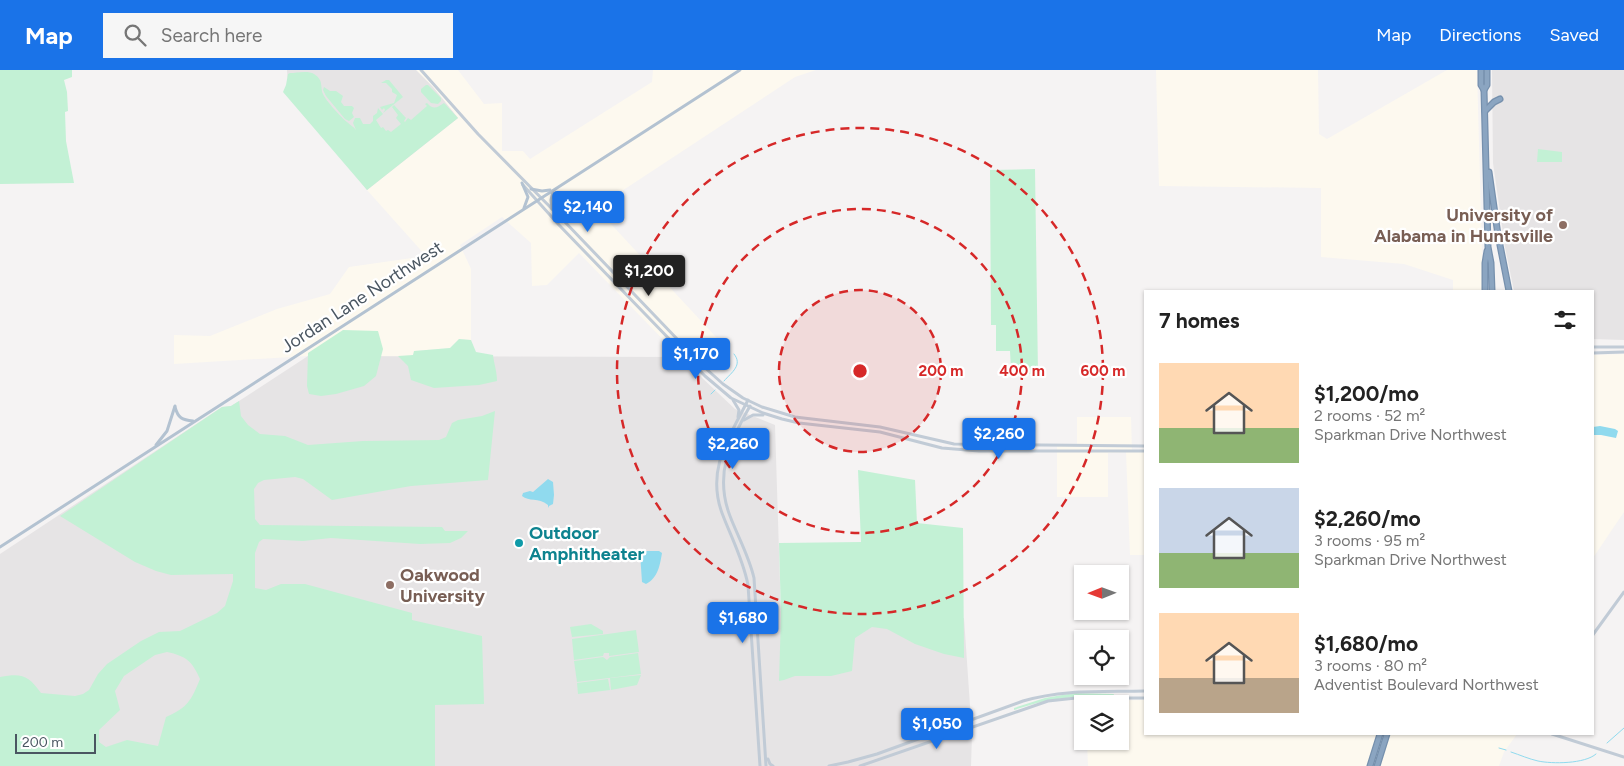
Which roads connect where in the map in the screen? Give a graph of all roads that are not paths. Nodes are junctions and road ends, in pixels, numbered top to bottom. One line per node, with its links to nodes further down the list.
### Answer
1 (421, 70): 9 (main road)
2 (740, 70): 12 (main road, Jordan Lane Northwest)
3 (1481, 70): 5 (highway)
4 (1487, 70): 5 (highway)
5 (1484, 90): 7 (highway)
6 (1500, 99): 7 (highway)
7 (1485, 111): 8 (highway)
8 (1486, 144): 16 (highway); 21 (highway)
9 (504, 161): 10 (main road); 11 (main road)
10 (522, 183): 13 (main road); 15 (main road)
11 (531, 189): 12 (main road); 13 (main road)
12 (554, 190): 13 (main road, Jordan Lane Northwest); 14 (main road)
13 (539, 200): 14 (main road); 15 (main road, Jordan Lane Northwest); 26 (main road)
14 (552, 209): 27 (main road)
15 (523, 210): 31 (main road, Jordan Lane Northwest)
16 (1488, 247): 17 (highway); 19 (highway)
17 (1485, 277): 18 (highway); 20 (highway)
18 (1485, 290)
19 (1490, 290)
20 (1490, 290)
21 (1509, 290)
22 (1594, 347): 23 (main road)
23 (1624, 347)
24 (1594, 352): 25 (main road)
25 (1624, 352)
26 (732, 398): 29 (main road); 33 (main road)
27 (748, 400): 28 (main road); 29 (main road)
28 (752, 402): 29 (main road); 34 (main road)
29 (748, 406): 30 (main road); 32 (main road); 33 (main road)
30 (771, 416): 32 (main road); 36 (main road)
31 (194, 421): 35 (main road, Jordan Lane Northwest); 35 (main road)
32 (742, 422): 45 (main road)
33 (735, 424): 47 (main road)
34 (1144, 446)
35 (152, 449): 37 (main road, Jordan Lane Northwest)
36 (1144, 451)
37 (0, 547)
38 (1624, 592): 39 (main road)
39 (1594, 633)
40 (1144, 691): 50 (main road)
41 (1144, 698): 51 (main road)
42 (1380, 735): 52 (highway)
43 (1387, 735): 53 (highway)
44 (1555, 735): 46 (main road)
45 (766, 752): 48 (main road); 49 (main road)
46 (1624, 757)
47 (760, 766)
48 (766, 766)
49 (773, 766)
50 (829, 766)
51 (860, 766)
52 (1370, 766)
53 (1377, 766)

